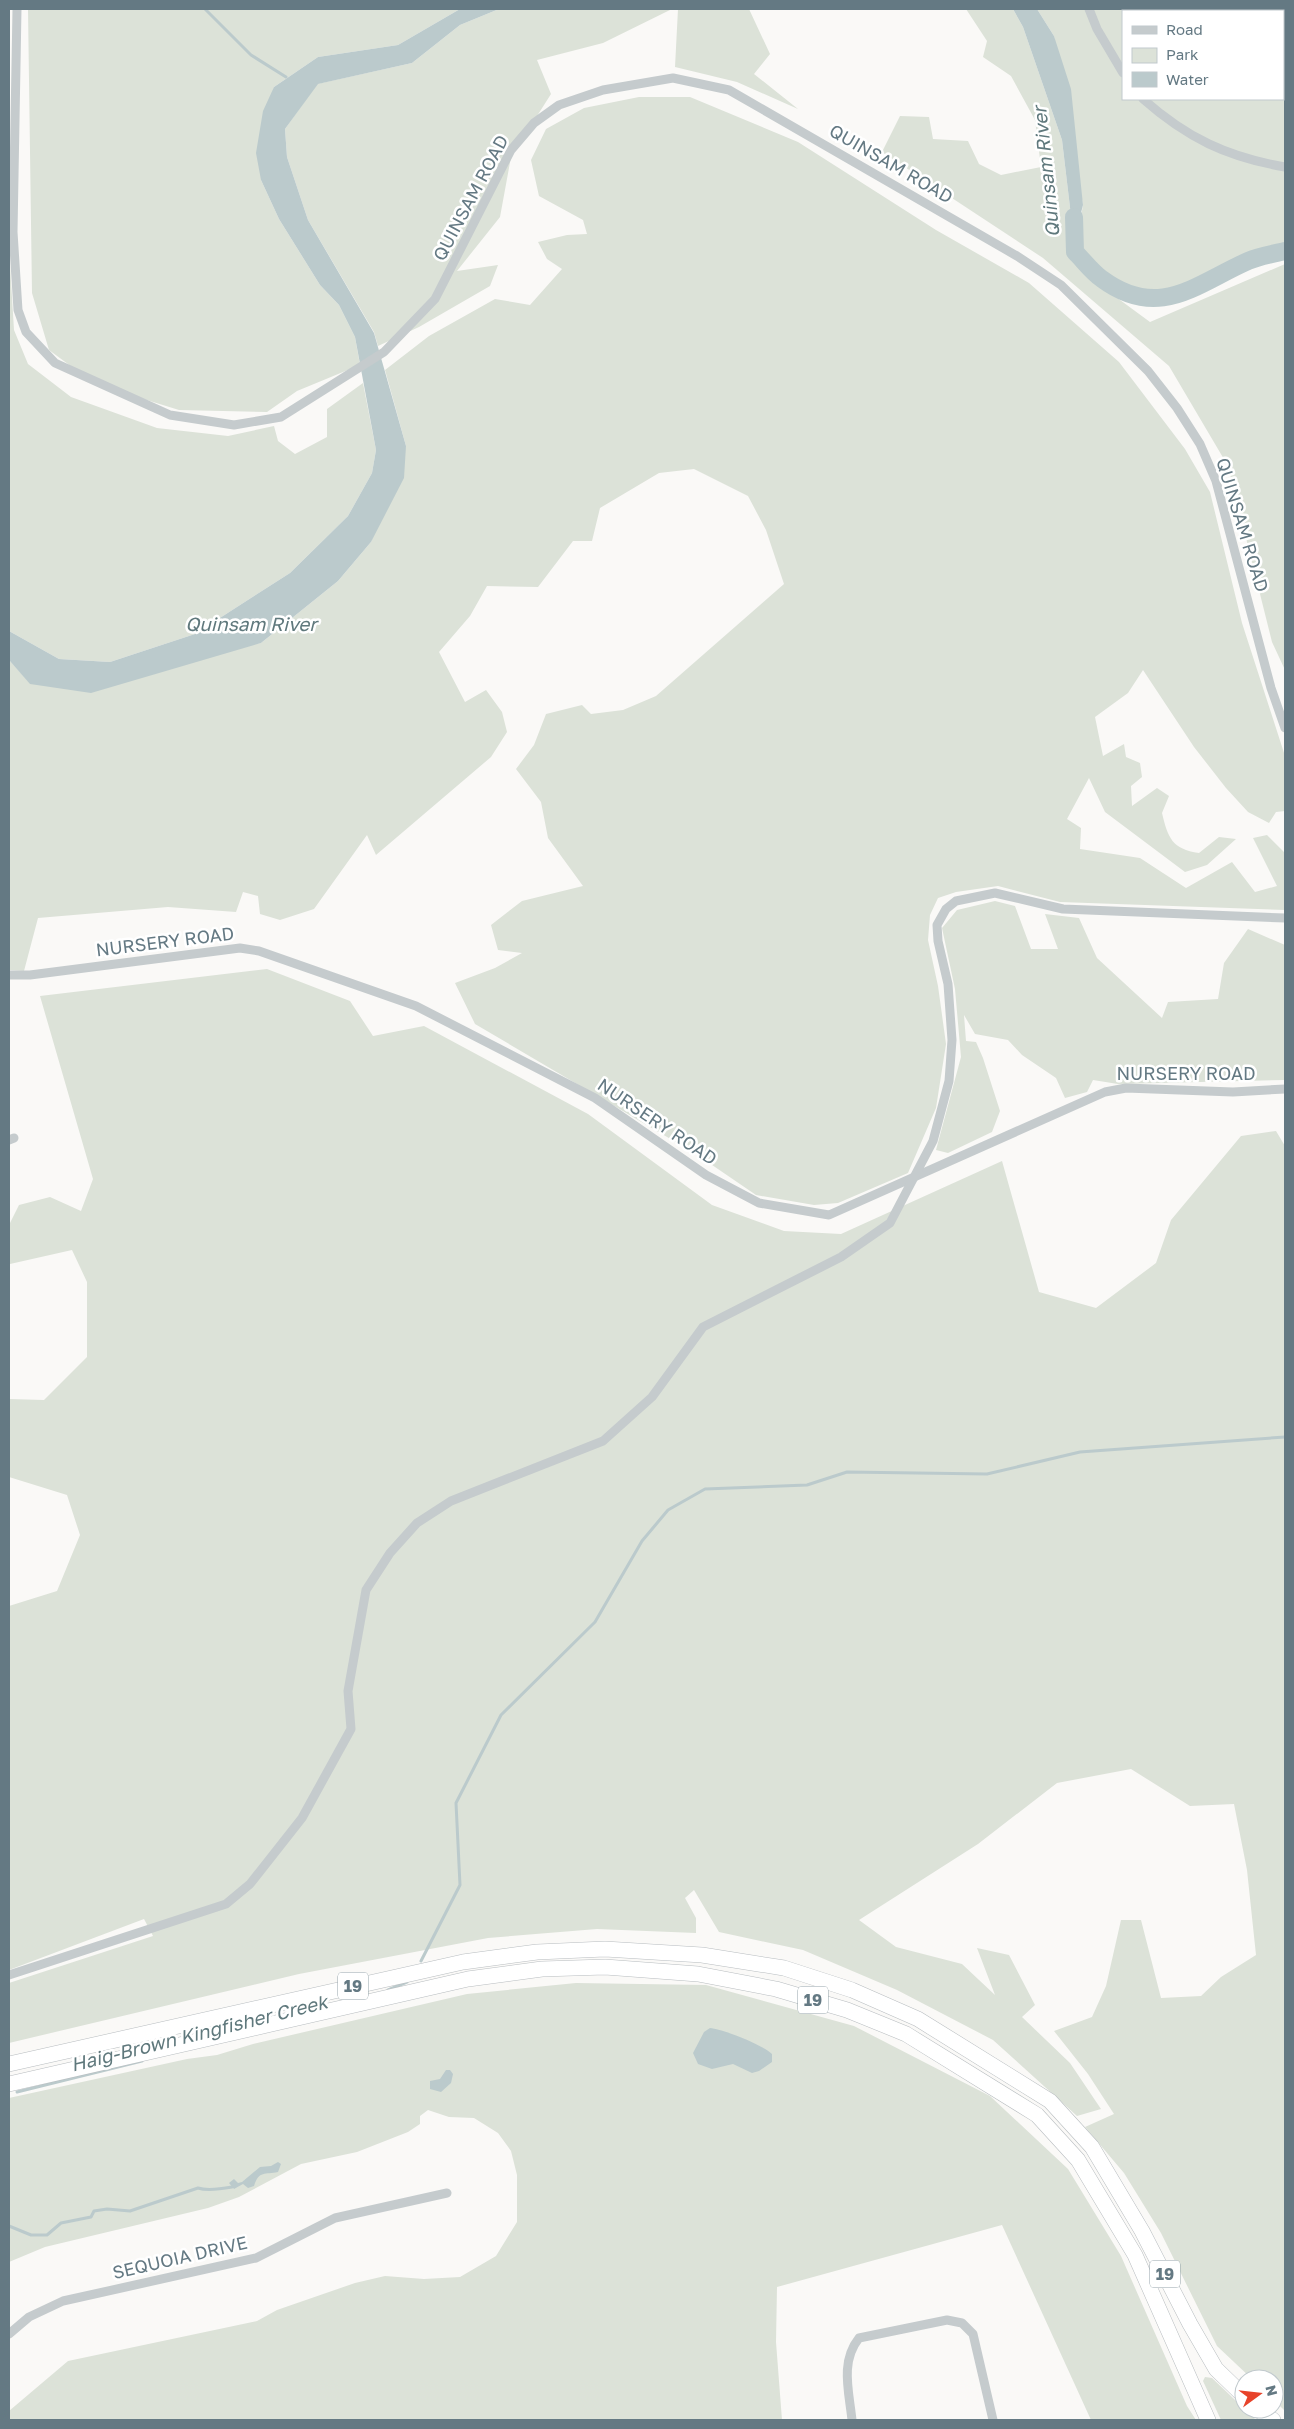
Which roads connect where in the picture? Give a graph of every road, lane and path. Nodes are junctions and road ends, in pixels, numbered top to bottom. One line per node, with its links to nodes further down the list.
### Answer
1 (17, 9): 6 (street, QUINSAM ROAD)
2 (1089, 9): 3 (street)
3 (1122, 71)
4 (1144, 100): 5 (street)
5 (1285, 167)
6 (1285, 728)
7 (1285, 918): 10 (street)
8 (9, 975): 10 (street, NURSERY ROAD)
9 (1285, 1089): 10 (street, NURSERY ROAD)
10 (915, 1176): 11 (street)
11 (9, 1975)
12 (9, 2064): 16 (highway, 19)
13 (9, 2084): 19 (highway, 19)
14 (447, 2193): 15 (street, SEQUOIA DRIVE)
15 (9, 2334)
16 (1234, 2386)
17 (852, 2420): 18 (street)
18 (993, 2420)
19 (1208, 2420)

